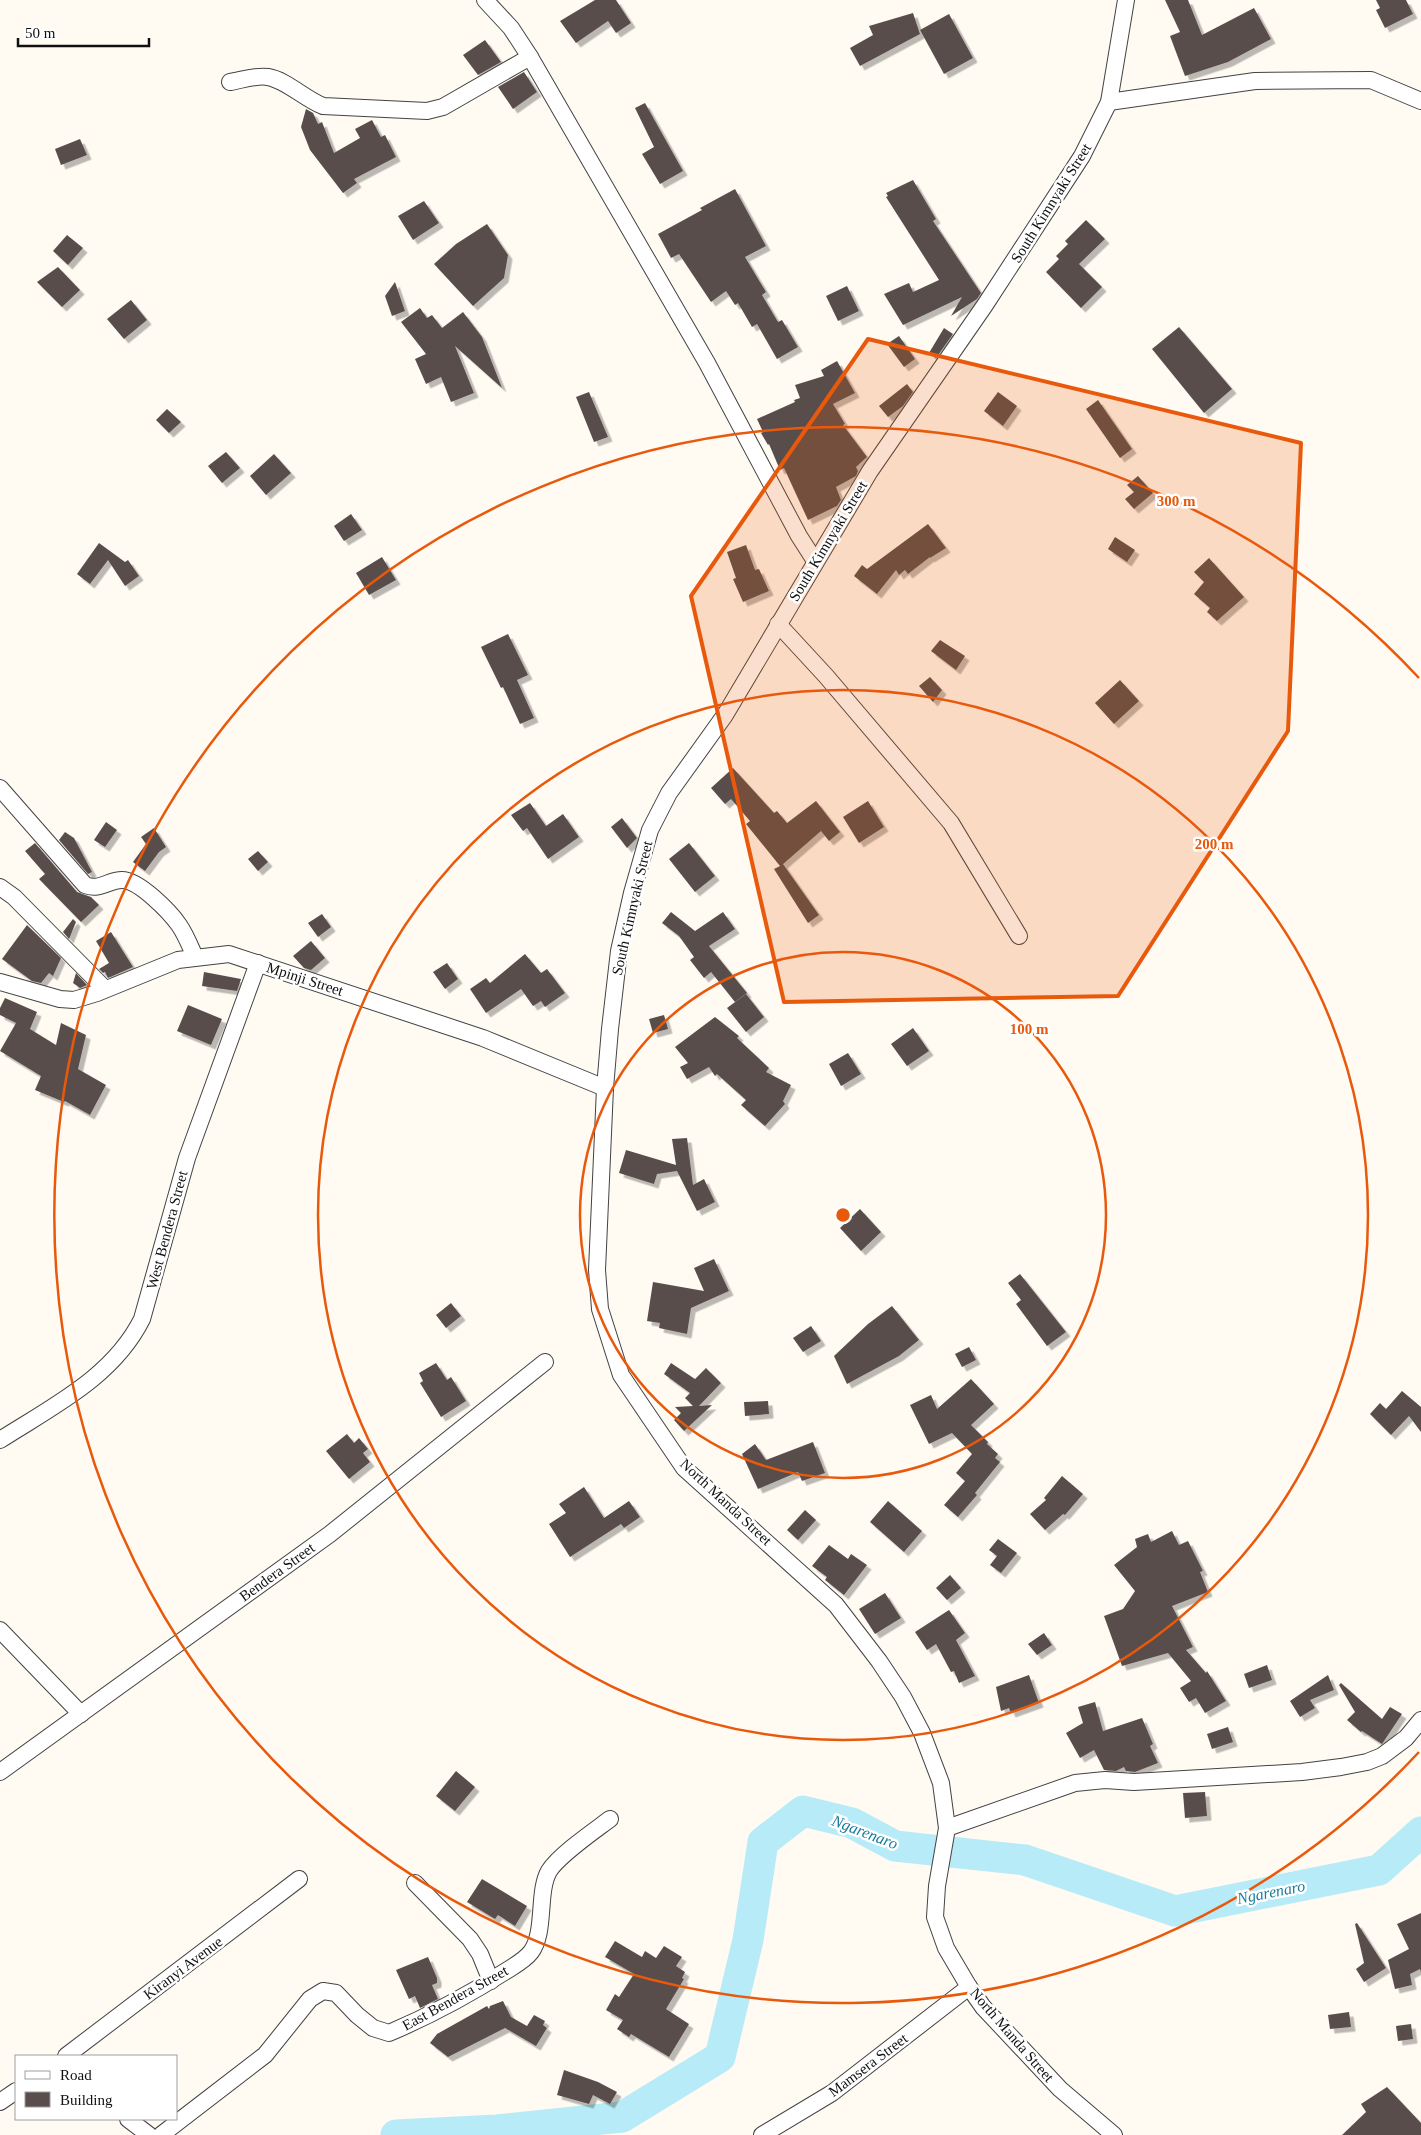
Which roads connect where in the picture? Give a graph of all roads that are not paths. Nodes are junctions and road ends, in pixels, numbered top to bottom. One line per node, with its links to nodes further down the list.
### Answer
1 (485, 0): 3 (street)
2 (1126, 0): 6 (street, South Kimnyaki Street)
3 (530, 57): 4 (street); 7 (street)
4 (230, 82)
5 (1421, 100): 6 (street)
6 (1109, 102): 7 (street, South Kimnyaki Street)
7 (816, 561): 8 (street, South Kimnyaki Street)
8 (778, 624): 11 (street); 16 (street, South Kimnyaki Street)
9 (0, 788): 12 (street)
10 (0, 887): 15 (street)
11 (1019, 936)
12 (195, 957): 13 (street, Mpinji Street); 15 (street, Mpinji Street)
13 (258, 963): 16 (street, Mpinji Street); 19 (street, West Bendera Street)
14 (0, 982): 15 (street, Mpinji Street)
15 (105, 989)
16 (605, 1088): 17 (street, South Kimnyaki Street)
17 (604, 1110): 25 (street, North Manda Street)
18 (545, 1362): 21 (street, Bendera Street)
19 (0, 1440)
20 (0, 1630): 21 (street)
21 (81, 1714): 23 (street, Bendera Street)
22 (1421, 1720): 25 (street)
23 (0, 1772)
24 (610, 1818): 28 (street, East Bendera Street)
25 (947, 1828): 29 (street, North Manda Street)
26 (299, 1879): 30 (street, Kiranyi Avenue)
27 (415, 1882): 28 (street)
28 (491, 1980): 35 (street, East Bendera Street)
29 (969, 1987): 36 (street, Mamsera Street); 37 (street, North Manda Street)
30 (67, 2055)
31 (15, 2092): 32 (street)
32 (0, 2102)
33 (129, 2120): 34 (street)
34 (149, 2135)
35 (161, 2135)
36 (762, 2135)
37 (1114, 2135)

